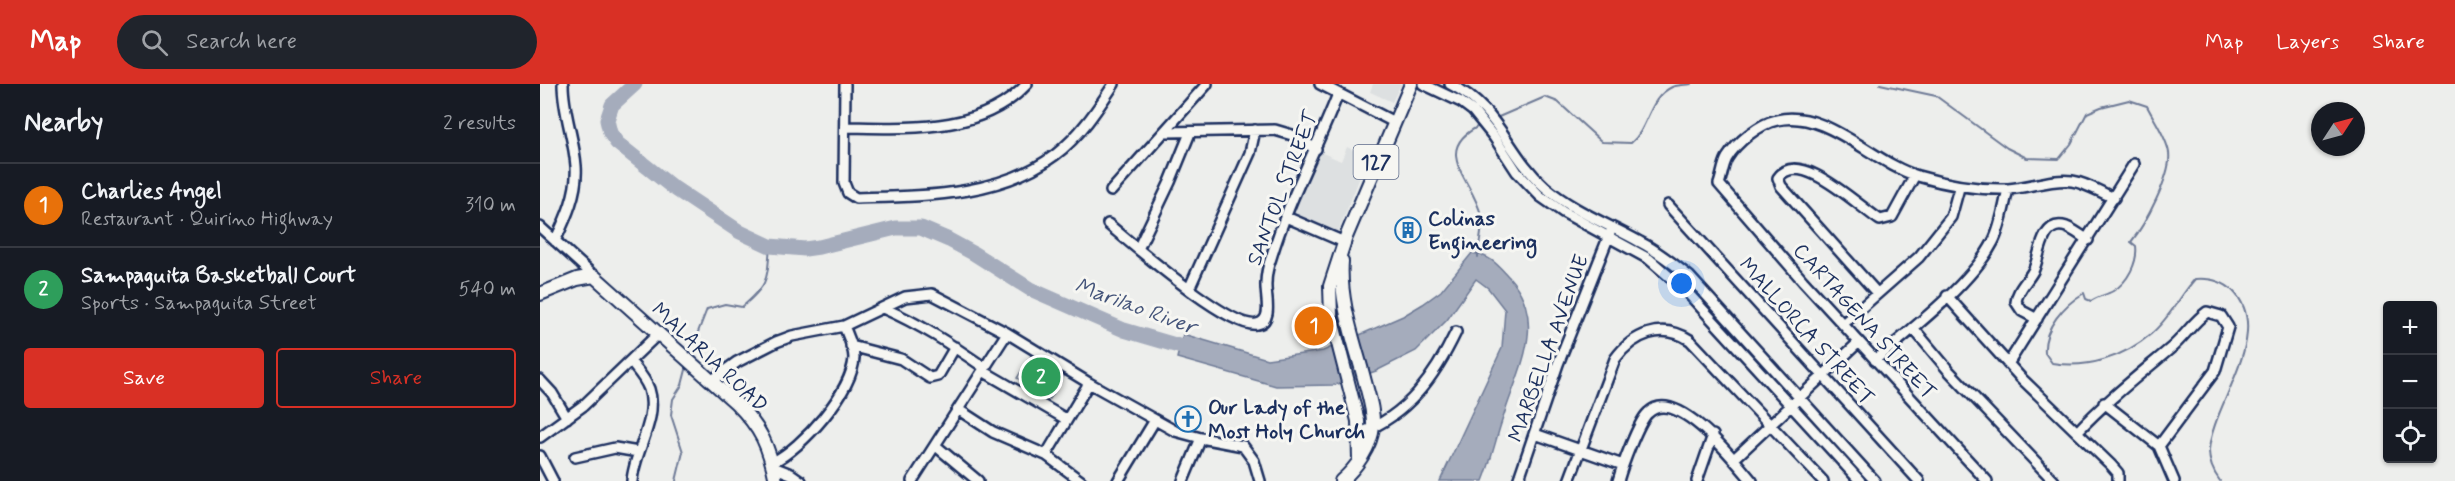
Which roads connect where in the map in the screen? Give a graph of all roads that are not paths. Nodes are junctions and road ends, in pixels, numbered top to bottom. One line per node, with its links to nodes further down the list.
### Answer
1 (563, 84): 30 (street)
2 (845, 84): 13 (street)
3 (1027, 84): 13 (street)
4 (1114, 84): 13 (street)
5 (1207, 84): 15 (street)
6 (1320, 84): 10 (street)
7 (1411, 84): 12 (main road, 127)
8 (1423, 84): 11 (street)
9 (1450, 84): 11 (street)
10 (1338, 94): 12 (street); 17 (street, SANTOL STREET)
11 (1480, 112): 28 (street)
12 (1394, 122): 31 (main road, 127)
13 (845, 127)
14 (1255, 130): 16 (street); 17 (street); 34 (street)
15 (1166, 132): 16 (street); 22 (street)
16 (1190, 133): 32 (street)
17 (1316, 149): 25 (street, SANTOL STREET)
18 (2134, 164): 23 (street)
19 (1915, 176): 20 (street); 35 (street); 40 (street, CARTAGENA STREET)
20 (1959, 188): 21 (street); 35 (street)
21 (2008, 189): 23 (street); 37 (street)
22 (1111, 191)
23 (2114, 198): 29 (street)
24 (1668, 205): 53 (street, MALLORCA STREET)
25 (1286, 217): 31 (street); 34 (street, SANTOL STREET)
26 (1108, 224): 32 (street, SANTOL STREET)
27 (540, 227): 30 (street)
28 (1610, 232): 57 (street); 59 (street); 68 (street, MARBELLA AVENUE)
29 (2088, 240): 39 (street); 39 (street)
30 (555, 241): 33 (street)
31 (1344, 242): 65 (main road, 127); 67 (main road, 127)
32 (1138, 249): 34 (street, SANTOL STREET)
33 (594, 276): 36 (main road); 45 (main road, MALARIA ROAD)
34 (1189, 289)
35 (1876, 292): 40 (street)
36 (540, 294)
37 (1947, 296): 42 (street); 51 (street)
38 (883, 308): 41 (street); 44 (street); 48 (street)
39 (2037, 319): 51 (street)
40 (1843, 324): 46 (street, CARTAGENA STREET)
41 (844, 326): 47 (street); 55 (street)
42 (1913, 328): 49 (street); 104 (street)
43 (1456, 332): 65 (street)
44 (1006, 333): 52 (street); 56 (street)
45 (658, 334): 50 (street); 55 (main road, MALARIA ROAD)
46 (1859, 342): 49 (street, CARTAGENA STREET); 53 (street)
47 (851, 346): 48 (street); 81 (street)
48 (955, 347): 52 (street)
49 (1875, 360): 103 (street, CARTAGENA STREET)
50 (630, 361): 61 (street); 75 (street)
51 (2008, 364): 66 (street)
52 (984, 370): 60 (street); 62 (street)
53 (1823, 375): 57 (street); 102 (street, MALLORCA STREET)
54 (540, 380): 61 (street)
55 (711, 381): 81 (main road, MALARIA ROAD)
56 (1089, 383): 62 (street); 63 (street)
57 (1798, 397): 59 (street); 101 (street)
58 (2104, 403): 66 (street); 73 (street); 73 (street)
59 (1790, 404): 64 (street); 100 (street)
60 (959, 410): 72 (street); 76 (street)
61 (567, 418): 70 (street)
62 (1066, 419): 76 (street)
63 (1155, 420): 71 (street); 91 (street)
64 (1771, 425): 74 (street); 80 (street); 99 (street)
65 (1373, 428): 67 (street); 79 (main road)
66 (2077, 432): 105 (street)
67 (1360, 433): 79 (main road, 127)
68 (1535, 434): 74 (street); 95 (street, MARBELLA AVENUE)
69 (1713, 435): 80 (street); 82 (street); 98 (street)
70 (540, 437)
71 (1201, 438): 92 (street); 93 (street)
72 (936, 446): 83 (street); 89 (street)
73 (2159, 446): 106 (street)
74 (1580, 449): 82 (street); 96 (street)
75 (638, 452): 78 (street); 86 (street)
76 (1046, 455): 90 (street)
77 (540, 456): 85 (street)
78 (575, 457)
79 (1359, 459): 94 (main road)
80 (1734, 459): 84 (street)
81 (773, 465): 87 (main road, MALARIA ROAD); 88 (street)
82 (1623, 465): 97 (street)
83 (916, 480)
84 (1751, 480)
85 (553, 481)
86 (632, 481)
87 (776, 481)
88 (801, 481)
89 (978, 481)
90 (1081, 481)
91 (1118, 481)
92 (1183, 481)
93 (1260, 481)
94 (1341, 481)
95 (1518, 481)
96 (1569, 481)
97 (1618, 481)
98 (1697, 481)
99 (1823, 481)
100 (1860, 481)
101 (1875, 481)
102 (1919, 481)
103 (1987, 481)
104 (2054, 481)
105 (2118, 481)
106 (2174, 481)

